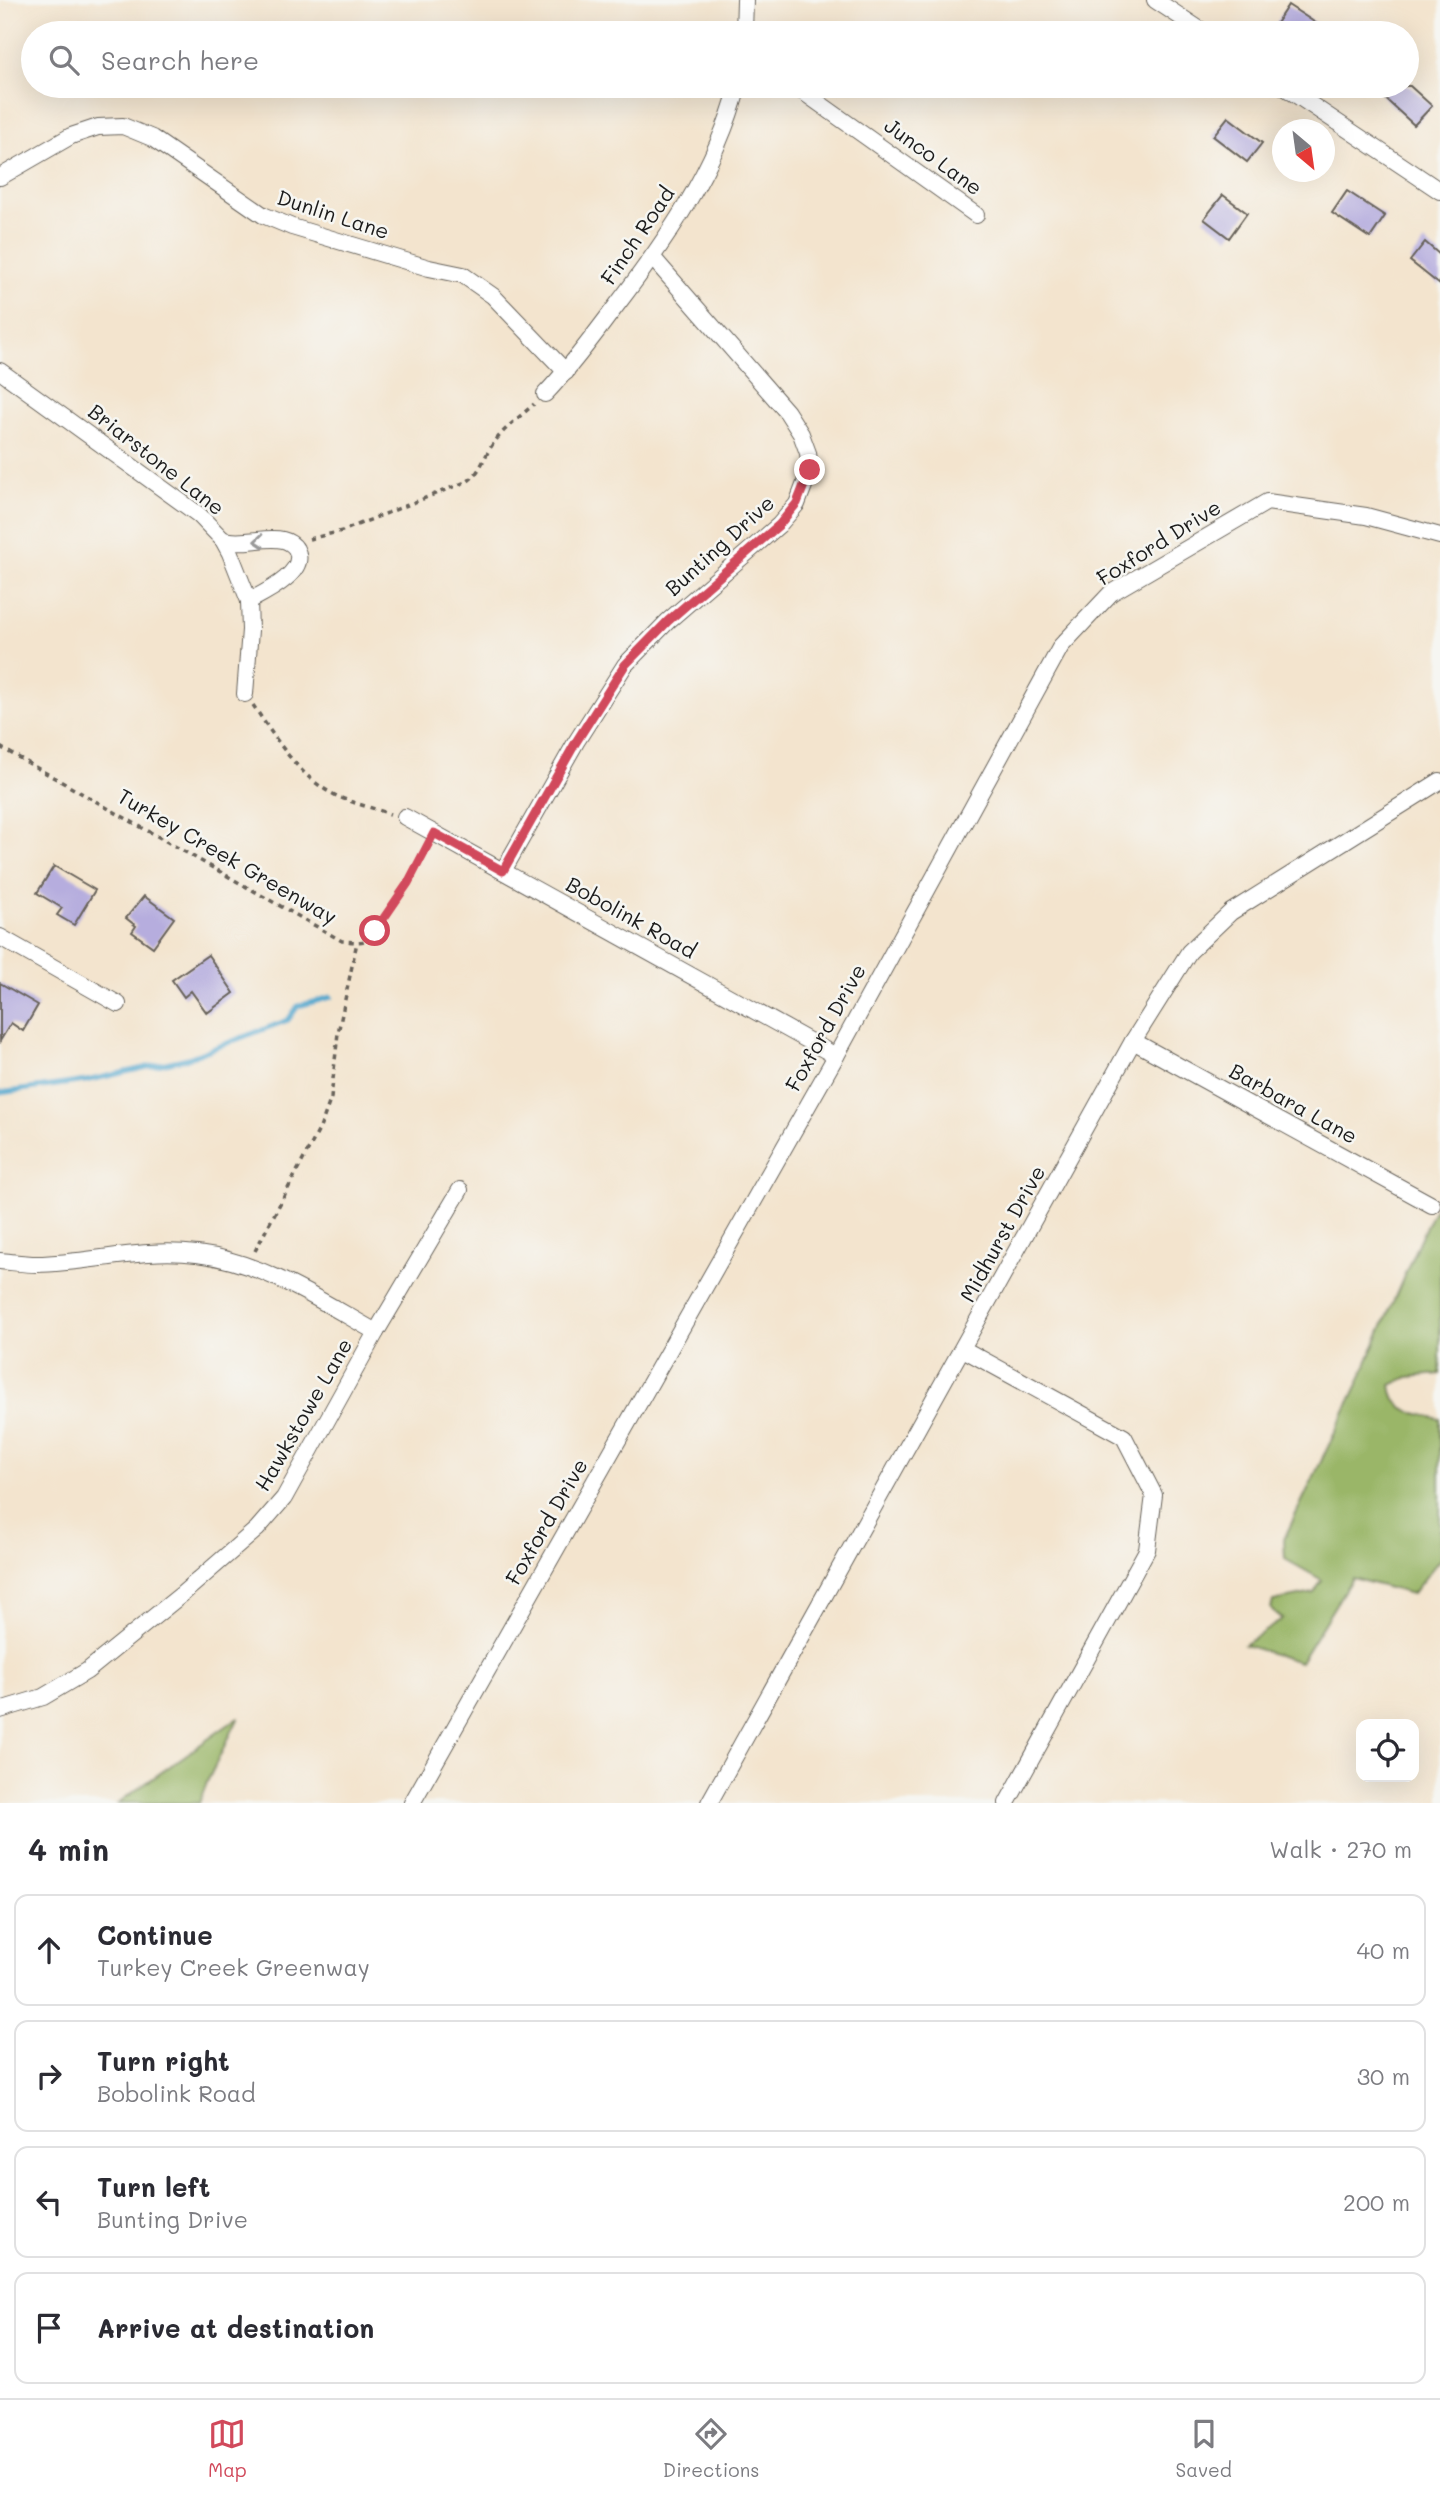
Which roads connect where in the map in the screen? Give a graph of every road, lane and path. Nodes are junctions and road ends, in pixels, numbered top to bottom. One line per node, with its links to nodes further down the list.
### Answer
1 (745, 0): 3 (street)
2 (1155, 0): 4 (street)
3 (744, 21)
4 (1187, 21)
5 (734, 98): 11 (street, Finch Road)
6 (812, 98): 10 (street, Junco Lane)
7 (1301, 98): 9 (street)
8 (0, 177): 13 (street, Dunlin Lane)
9 (1440, 191)
10 (976, 215)
11 (653, 258): 13 (street, Finch Road); 24 (street, Bunting Drive)
12 (0, 371): 16 (street, Briarstone Lane)
13 (566, 372): 14 (street, Finch Road)
14 (545, 394): 17 (path)
15 (1440, 536): 29 (street, Foxford Drive)
16 (223, 540): 17 (street, one-way to 16); 18 (street, Briarstone Lane)
17 (295, 547): 18 (street)
18 (249, 601): 19 (street, Briarstone Lane)
19 (245, 694): 22 (path)
20 (0, 747): 26 (path, Turkey Creek Greenway)
21 (1440, 782): 28 (street, Midhurst Drive)
22 (405, 817): 23 (street, Bobolink Road)
23 (434, 833): 24 (street, Bobolink Road); 26 (path, Turkey Creek Greenway)
24 (503, 871): 29 (street, Bobolink Road)
25 (0, 937): 27 (street)
26 (357, 942): 33 (path)
27 (118, 1004)
28 (1133, 1041): 31 (street, Barbara Lane); 35 (street, Midhurst Drive)
29 (836, 1056): 37 (street, Foxford Drive)
30 (460, 1190): 34 (street, Hawkstowe Lane)
31 (1432, 1205)
32 (0, 1261): 33 (street)
33 (247, 1265): 34 (street)
34 (376, 1332): 36 (street, Hawkstowe Lane)
35 (963, 1349): 38 (street, Midhurst Drive); 39 (street)
36 (0, 1710)
37 (412, 1803)
38 (709, 1803)
39 (1006, 1803)

